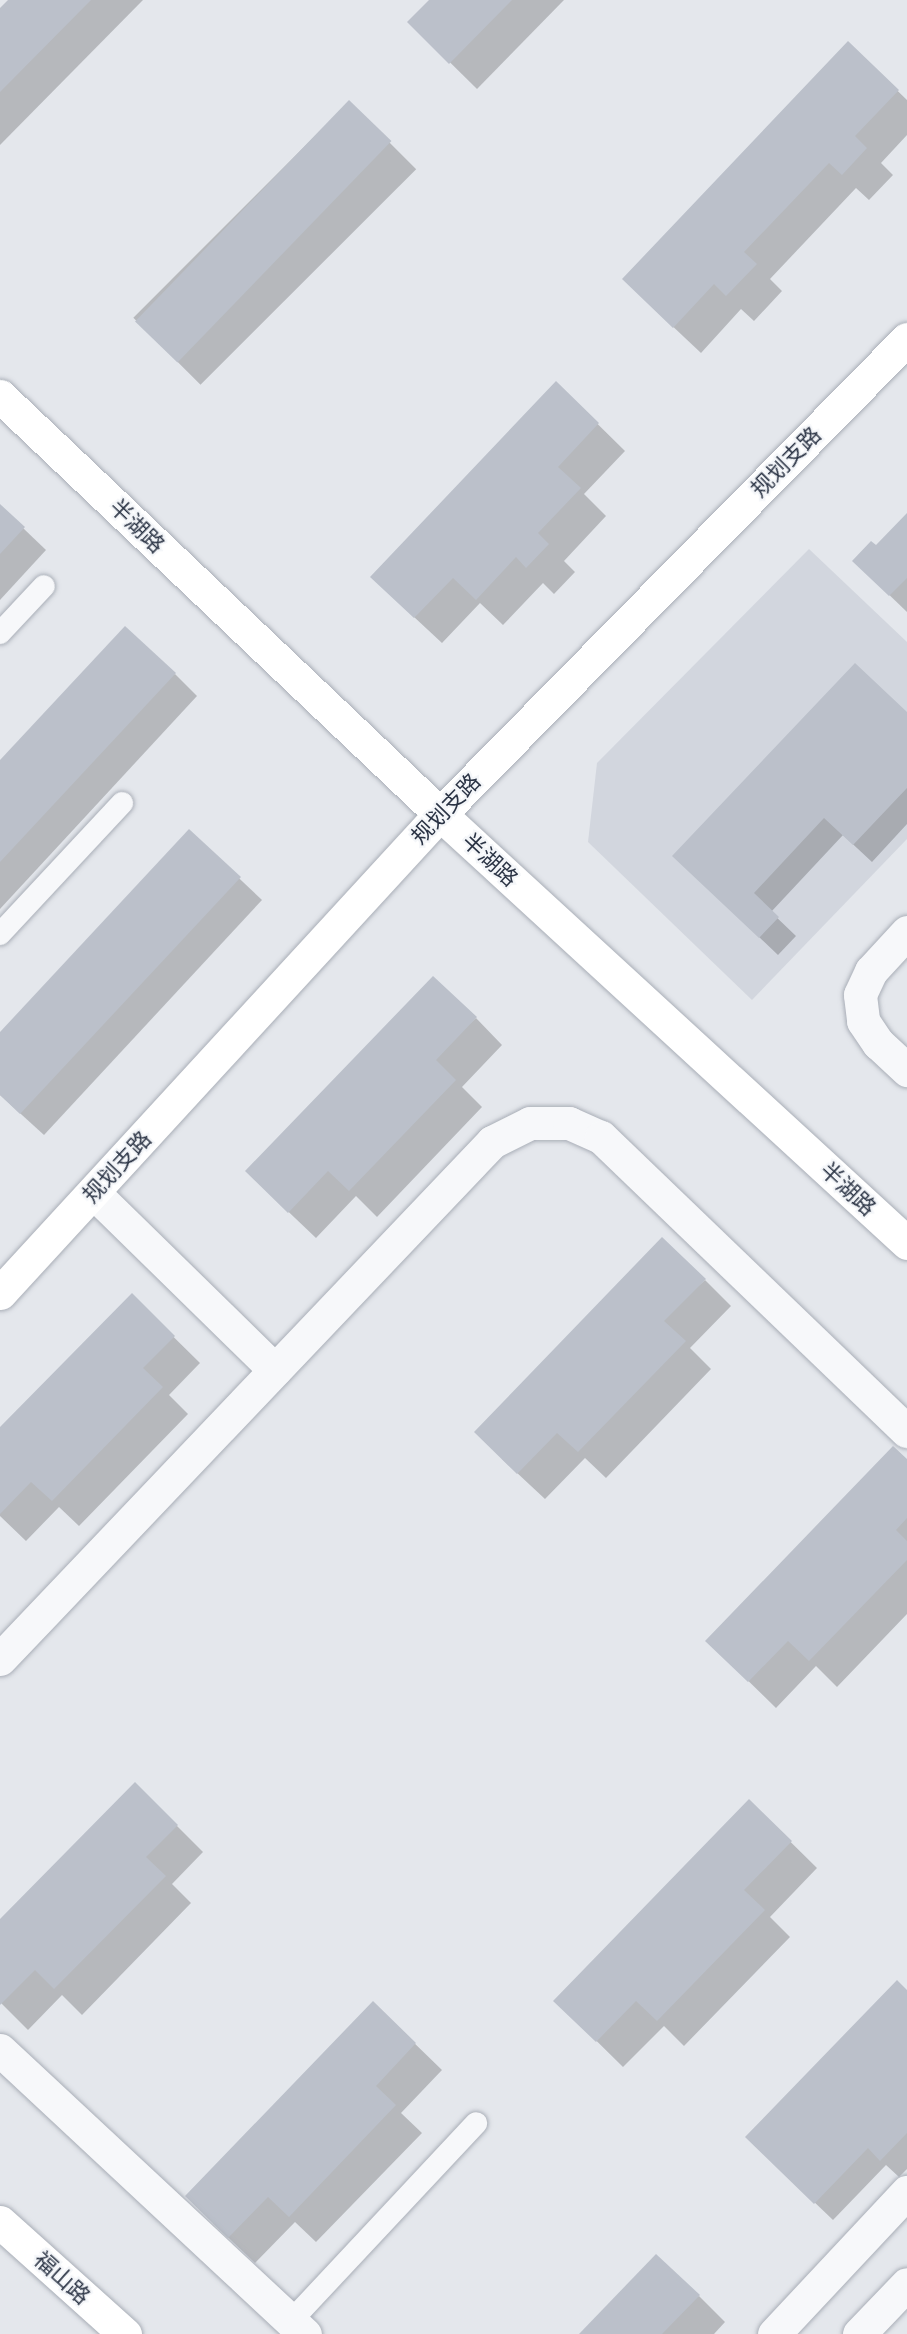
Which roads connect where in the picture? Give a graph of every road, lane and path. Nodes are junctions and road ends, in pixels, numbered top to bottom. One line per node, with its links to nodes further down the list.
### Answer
1 (907, 339): 6 (street, 规划支路)
2 (0, 396): 6 (street, 半湖路)
3 (44, 586): 4 (lane)
4 (0, 633)
5 (122, 803): 8 (lane)
6 (440, 814): 10 (street, 规划支路); 11 (street, 半湖路)
7 (907, 932): 9 (street)
8 (0, 934)
9 (907, 1070)
10 (94, 1193): 12 (street, 规划支路); 13 (street)
11 (907, 1243)
12 (0, 1293)
13 (275, 1370): 14 (street); 15 (street)
14 (907, 1431)
15 (0, 1659)
16 (0, 2050): 21 (street)
17 (476, 2123): 21 (lane)
18 (907, 2192): 23 (street)
19 (0, 2222): 22 (street, 福山路)
20 (907, 2284): 24 (street)
21 (298, 2327)
22 (125, 2334)
23 (774, 2334)
24 (860, 2334)

